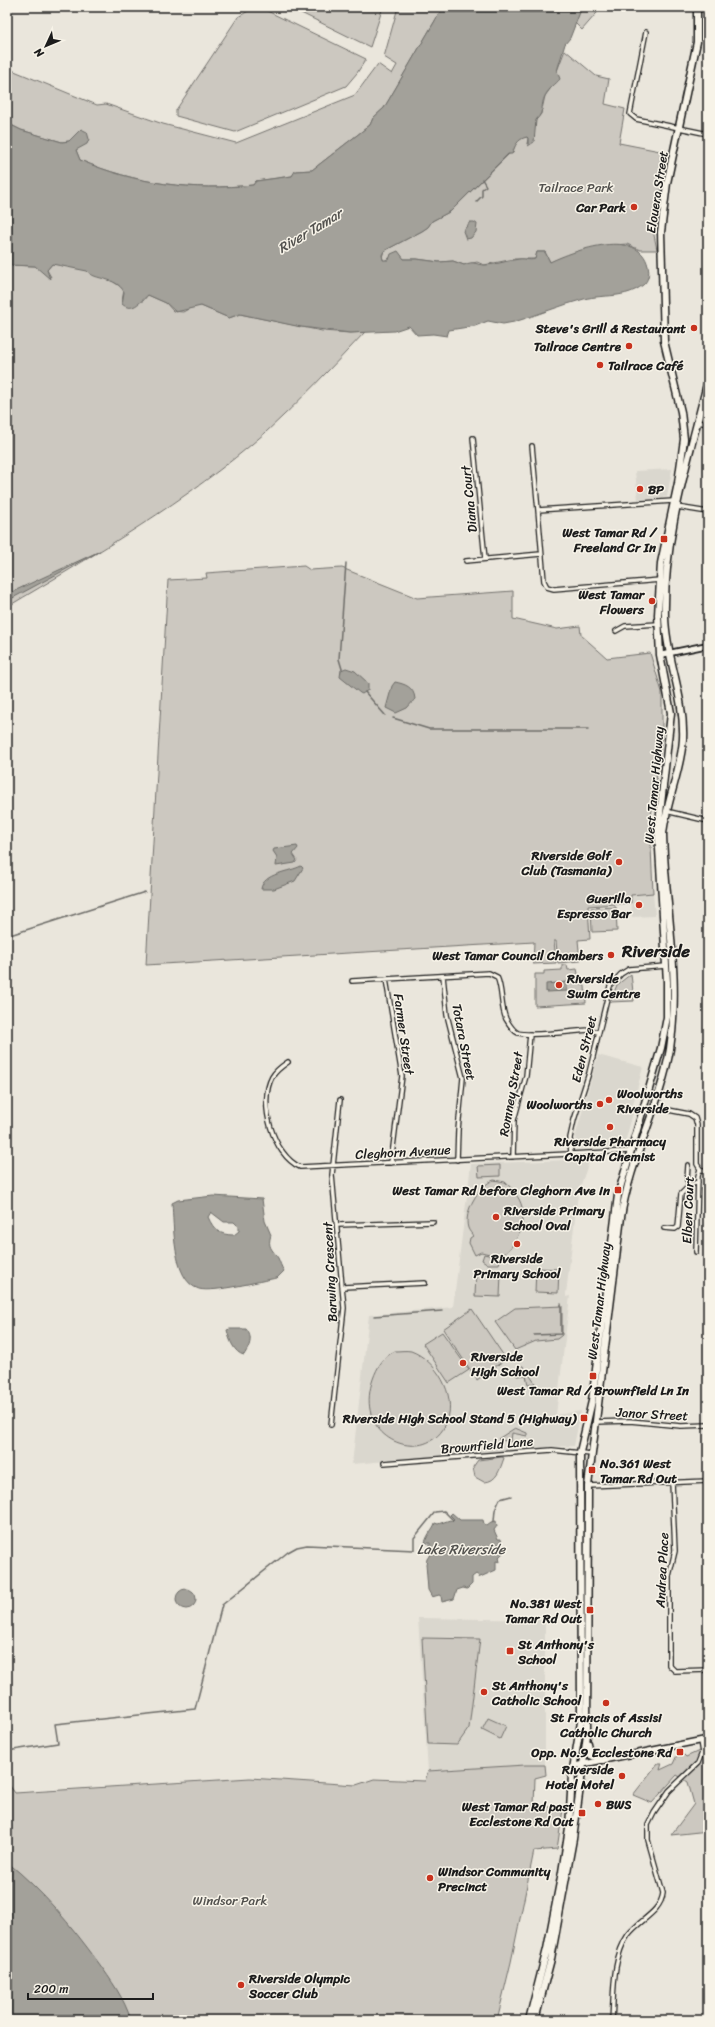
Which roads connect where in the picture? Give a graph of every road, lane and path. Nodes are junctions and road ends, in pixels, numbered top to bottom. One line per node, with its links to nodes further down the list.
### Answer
1 (697, 7): 3 (highway, Elouera Street)
2 (646, 32): 3 (street)
3 (679, 128): 4 (street); 7 (highway, Elouera Street)
4 (708, 134)
5 (708, 380): 6 (highway, West Tamar Highway)
6 (697, 423): 7 (highway); 8 (street); 12 (highway, West Tamar Highway)
7 (683, 424): 11 (highway, West Tamar Highway)
8 (708, 424)
9 (473, 438): 16 (street, Diana Court)
10 (532, 446): 13 (street)
11 (673, 501): 13 (street); 18 (highway, West Tamar Highway)
12 (678, 506): 14 (street); 22 (highway, West Tamar Highway)
13 (538, 510): 15 (street)
14 (708, 512)
15 (541, 554): 16 (street); 18 (street)
16 (485, 559): 17 (street)
17 (466, 561)
18 (660, 580): 19 (highway, West Tamar Highway)
19 (658, 624): 20 (street); 23 (highway, West Tamar Highway)
20 (616, 631)
21 (708, 645): 22 (street)
22 (670, 653): 23 (street); 24 (highway, West Tamar Highway)
23 (660, 655): 26 (highway, West Tamar Highway)
24 (666, 811): 25 (street); 35 (highway, West Tamar Highway)
25 (708, 821)
26 (666, 966): 30 (street, Eden Street); 34 (highway, West Tamar Highway)
27 (443, 976): 28 (street); 31 (street); 39 (street, Totara Street)
28 (386, 979): 29 (street); 40 (street, Farmer Street)
29 (352, 981)
30 (598, 1032): 31 (street); 37 (street, Eden Street)
31 (530, 1034): 38 (street, Romney Street)
32 (288, 1062): 42 (street, Cleghorn Avenue)
33 (340, 1100): 42 (street, Barwing Crescent)
34 (644, 1106): 35 (highway); 36 (highway, West Tamar Highway)
35 (654, 1108): 43 (street, Elben Court); 53 (highway, West Tamar Highway)
36 (630, 1151): 37 (street, Cleghorn Avenue); 56 (highway, West Tamar Highway)
37 (570, 1154): 38 (street, Cleghorn Avenue)
38 (513, 1157): 39 (street, Cleghorn Avenue)
39 (457, 1160): 40 (street, Cleghorn Avenue)
40 (391, 1162): 42 (street, Cleghorn Avenue)
41 (688, 1165): 46 (street)
42 (334, 1166): 48 (street, Barwing Crescent)
43 (700, 1169): 44 (street); 45 (street, Elben Court)
44 (708, 1172)
45 (698, 1182): 46 (street); 50 (street, Elben Court)
46 (690, 1185): 49 (street)
47 (434, 1222): 48 (street)
48 (338, 1225): 52 (street, Barwing Crescent)
49 (664, 1228)
50 (696, 1252)
51 (426, 1283): 52 (street)
52 (343, 1287): 54 (street, Barwing Crescent)
53 (594, 1422): 55 (street, Janor Street); 57 (highway, West Tamar Highway)
54 (331, 1425)
55 (708, 1425)
56 (580, 1452): 57 (street, Brownfield Lane); 58 (street, Brownfield Lane); 68 (highway, West Tamar Highway)
57 (591, 1454): 61 (highway, West Tamar Highway)
58 (384, 1463)
59 (708, 1481): 60 (street)
60 (672, 1482): 61 (street); 62 (street, Andrea Place)
61 (588, 1486): 63 (highway, West Tamar Highway)
62 (708, 1670)
63 (587, 1735): 66 (highway); 67 (highway, West Tamar Highway)
64 (708, 1739): 65 (main road)
65 (700, 1741): 66 (main road); 71 (street)
66 (603, 1760): 67 (main road)
67 (583, 1764): 68 (main road); 70 (highway, West Tamar Highway)
68 (574, 1766): 69 (highway, West Tamar Highway)
69 (529, 2020)
70 (535, 2020)
71 (612, 2020)

